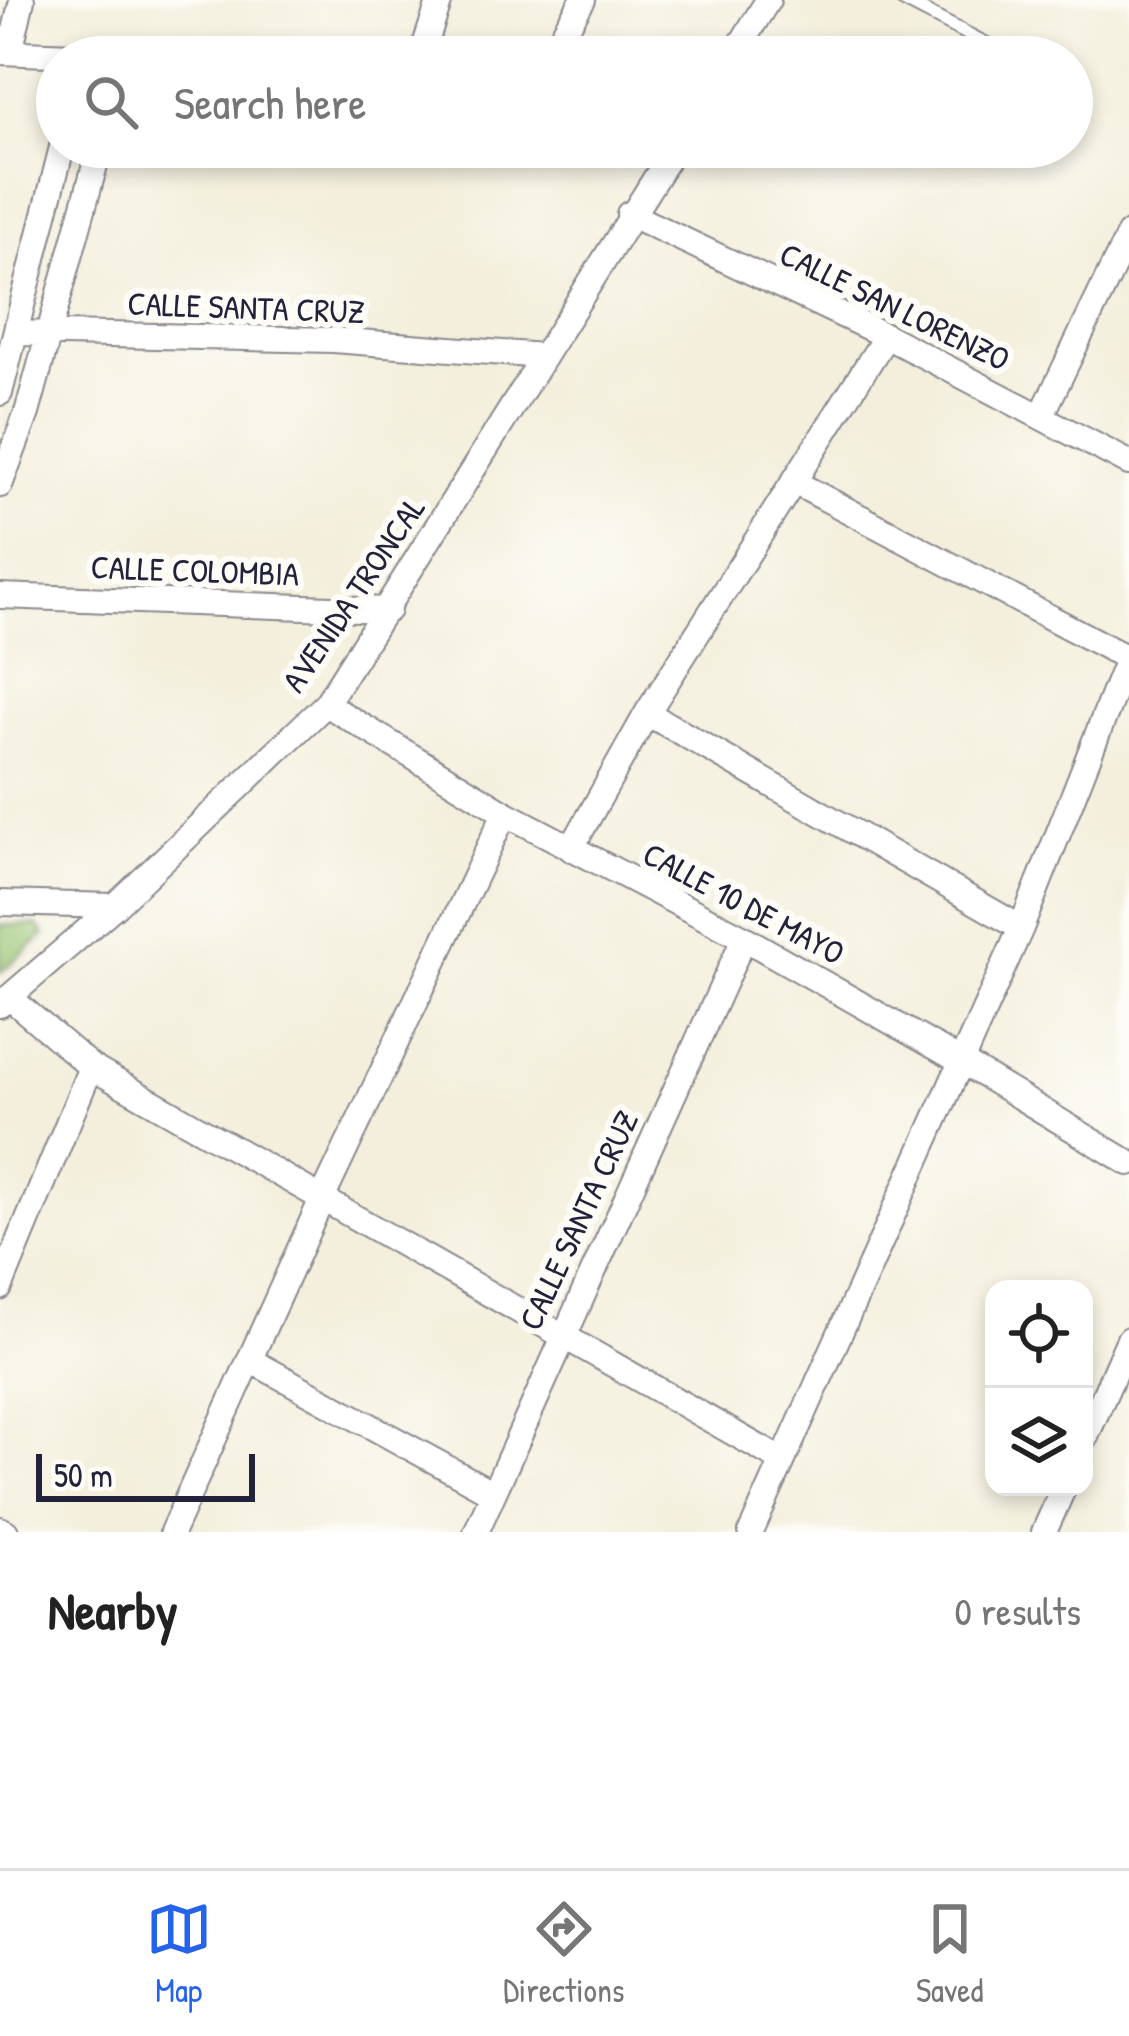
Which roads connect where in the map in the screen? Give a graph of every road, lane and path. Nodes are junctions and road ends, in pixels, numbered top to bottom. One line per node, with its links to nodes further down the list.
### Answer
1 (22, 0): 10 (street)
2 (440, 0): 6 (street)
3 (583, 0): 7 (street)
4 (768, 0): 8 (street)
5 (902, 0): 9 (lane)
6 (428, 36)
7 (562, 36)
8 (746, 36)
9 (971, 36)
10 (5, 52): 11 (street)
11 (36, 54)
12 (57, 168): 17 (street)
13 (94, 168): 18 (street)
14 (661, 168): 15 (street, AVENIDA TRONCAL)
15 (629, 214): 19 (street, CALLE SAN LORENZO); 20 (street, AVENIDA TRONCAL)
16 (1129, 234): 22 (street)
17 (18, 333): 18 (street, CALLE SANTA CRUZ); 21 (street)
18 (48, 334): 20 (street, CALLE SANTA CRUZ); 25 (street)
19 (886, 336): 22 (street, CALLE SAN LORENZO); 24 (street)
20 (543, 356): 27 (street, AVENIDA TRONCAL)
21 (0, 394)
22 (1041, 416): 23 (street, CALLE SAN LORENZO)
23 (1129, 463)
24 (794, 482): 28 (street); 30 (street)
25 (0, 485)
26 (0, 596): 27 (street, CALLE COLOMBIA)
27 (388, 610): 29 (street, AVENIDA TRONCAL)
28 (1128, 656): 35 (street)
29 (326, 704): 31 (street, CALLE 10 DE MAYO); 34 (street, AVENIDA TRONCAL)
30 (647, 713): 32 (street); 35 (street)
31 (505, 813): 32 (street, CALLE 10 DE MAYO); 41 (street)
32 (571, 849): 36 (street, CALLE 10 DE MAYO)
33 (0, 903): 34 (street)
34 (115, 906): 37 (street, AVENIDA TRONCAL)
35 (1022, 928): 38 (street)
36 (744, 938): 38 (street, CALLE 10 DE MAYO); 43 (street, CALLE SANTA CRUZ)
37 (4, 1001): 39 (street)
38 (962, 1062): 40 (street, CALLE 10 DE MAYO); 47 (street)
39 (91, 1067): 41 (street); 42 (street)
40 (1129, 1163)
41 (322, 1199): 43 (street); 45 (street)
42 (0, 1288)
43 (561, 1337): 47 (street); 48 (street, CALLE SANTA CRUZ)
44 (1129, 1339): 46 (street)
45 (250, 1360): 48 (street); 50 (street)
46 (1093, 1421)
47 (781, 1460): 52 (street)
48 (493, 1493): 51 (street, CALLE SANTA CRUZ)
49 (1060, 1496): 53 (street)
50 (172, 1532)
51 (476, 1532)
52 (751, 1532)
53 (1044, 1532)

